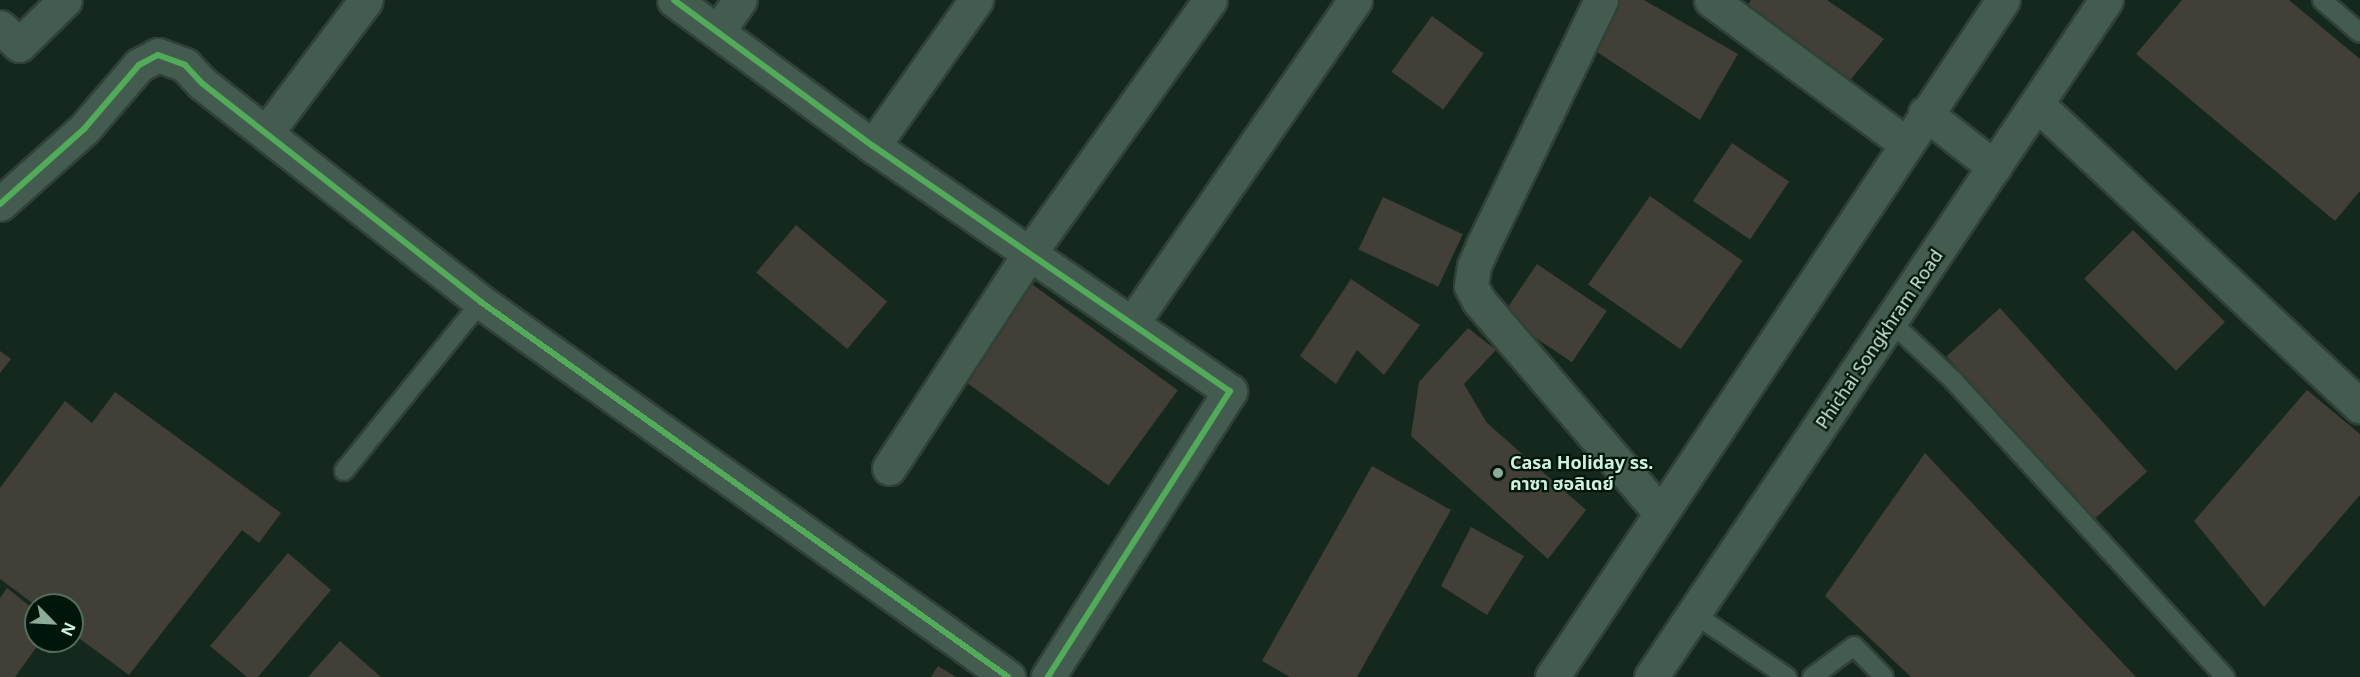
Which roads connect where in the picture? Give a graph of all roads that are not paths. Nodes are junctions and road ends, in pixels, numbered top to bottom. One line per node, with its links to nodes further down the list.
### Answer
1 (65, 0): 13 (street)
2 (366, 0): 18 (street)
3 (674, 0): 14 (street)
4 (740, 0): 14 (street)
5 (976, 0): 20 (street)
6 (1210, 0): 23 (street)
7 (1355, 0): 26 (street)
8 (1600, 0): 30 (street)
9 (1711, 0): 19 (street)
10 (2003, 0): 17 (street)
11 (2106, 0): 16 (street, Phichai Songkhram Road)
12 (2322, 0): 15 (lane)
13 (0, 27)
14 (718, 31): 20 (street)
15 (2360, 33)
16 (2038, 105): 21 (street, Phichai Songkhram Road); 27 (street)
17 (1925, 113): 19 (street); 21 (street)
18 (266, 133): 22 (street); 24 (street)
19 (1905, 143): 30 (street)
20 (873, 146): 23 (street)
21 (1994, 167): 25 (street, Phichai Songkhram Road)
22 (0, 204)
23 (1031, 251): 26 (street); 28 (street)
24 (481, 302): 29 (lane); 32 (street)
25 (1890, 321): 31 (street, Phichai Songkhram Road); 39 (lane)
26 (1132, 322): 33 (street)
27 (2360, 406)
28 (889, 468)
29 (344, 471)
30 (1661, 513): 34 (street)
31 (1693, 613): 35 (street, Phichai Songkhram Road); 36 (lane)
32 (1008, 677)
33 (1048, 677)
34 (1552, 677)
35 (1651, 677)
36 (1787, 677)
37 (1812, 677): 38 (lane)
38 (1884, 677)
39 (2225, 677)

